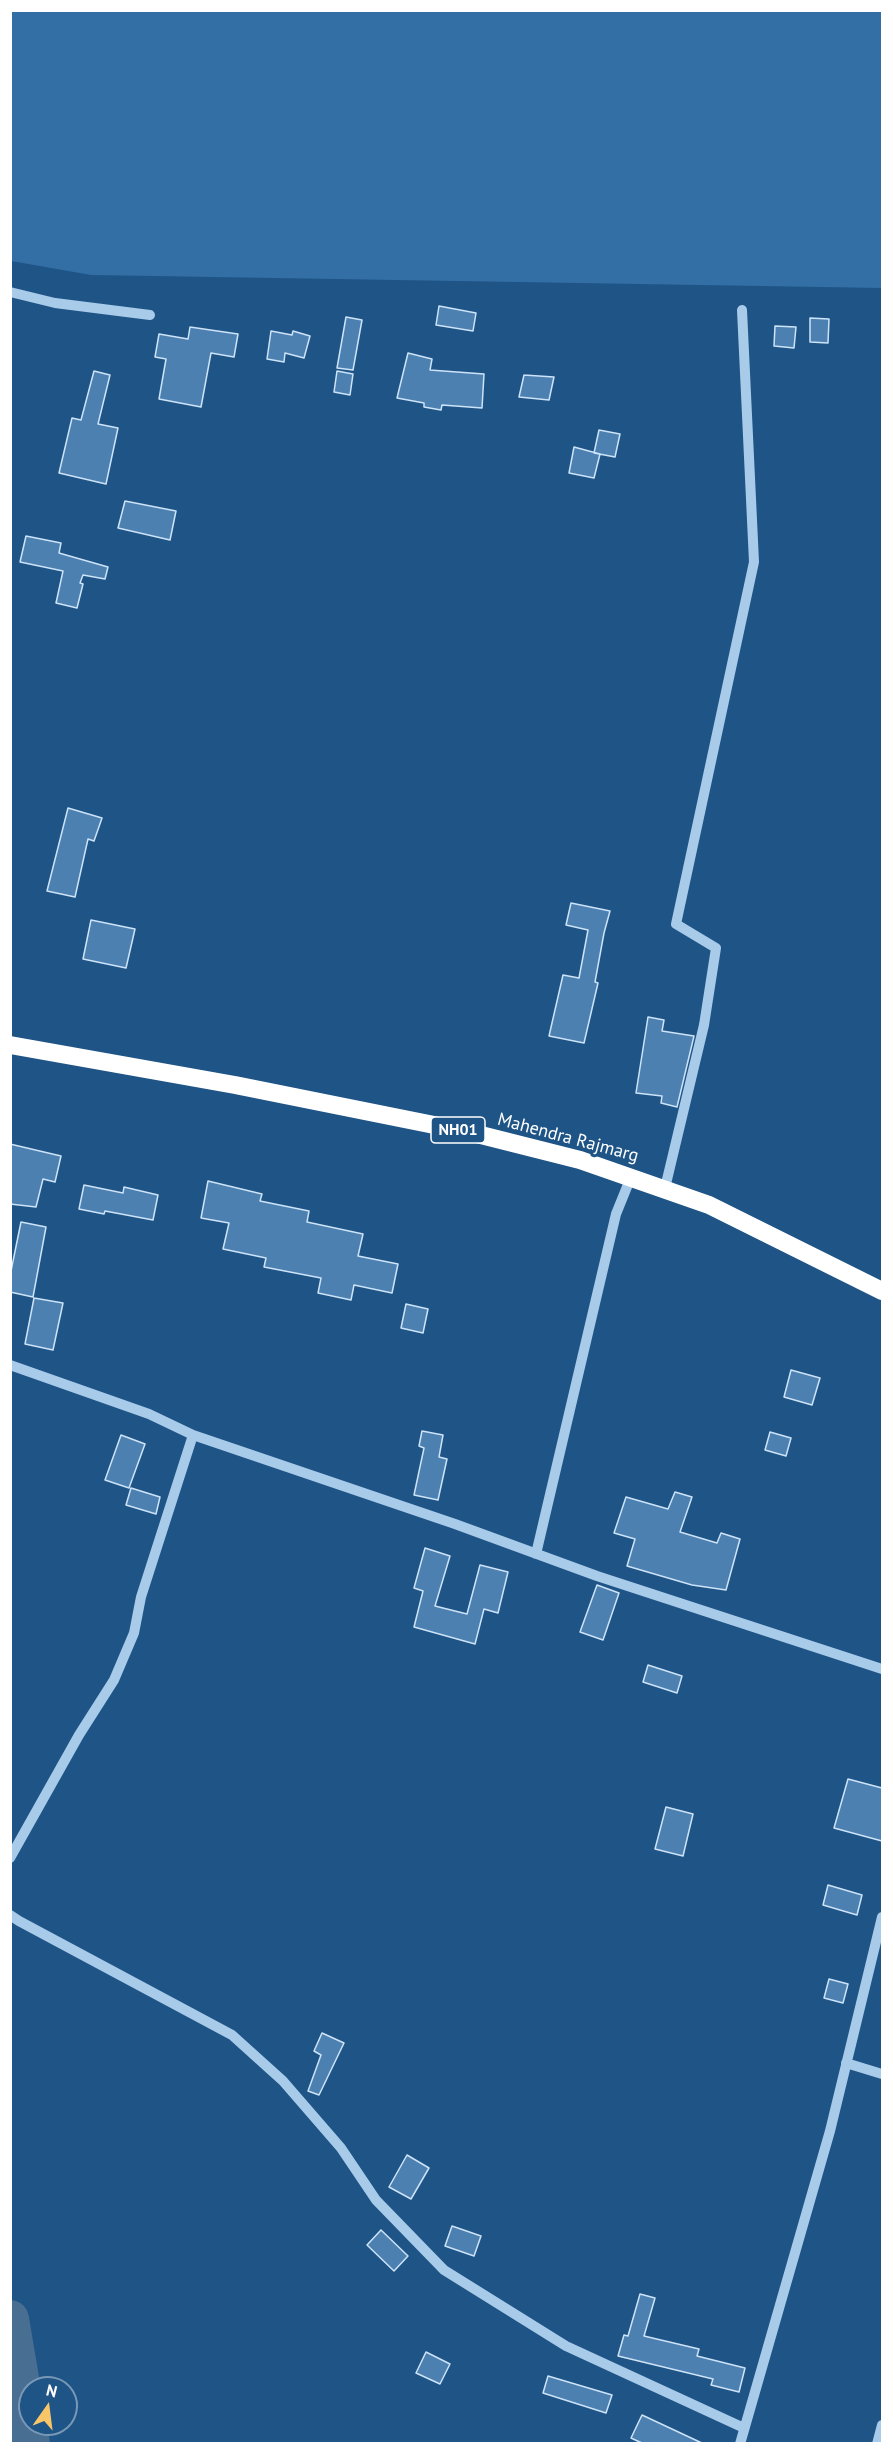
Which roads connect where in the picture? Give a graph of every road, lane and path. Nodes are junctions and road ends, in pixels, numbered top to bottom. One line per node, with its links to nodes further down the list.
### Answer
1 (10, 292): 3 (street)
2 (742, 310): 6 (street)
3 (150, 315)
4 (10, 1045): 5 (highway, Mahendra Rajmarg / NH01)
5 (631, 1177): 6 (highway, Mahendra Rajmarg / NH01); 10 (street)
6 (665, 1188): 7 (highway, Mahendra Rajmarg / NH01)
7 (882, 1291)
8 (10, 1365): 9 (street)
9 (194, 1435): 10 (street); 12 (street)
10 (536, 1554): 11 (street)
11 (882, 1669)
12 (10, 1858)
13 (10, 1915): 18 (street)
14 (882, 1917): 15 (street)
15 (846, 2063): 16 (street); 18 (street)
16 (882, 2074)
17 (882, 2425): 20 (street)
18 (744, 2428): 19 (street)
19 (740, 2444)
20 (877, 2444)

